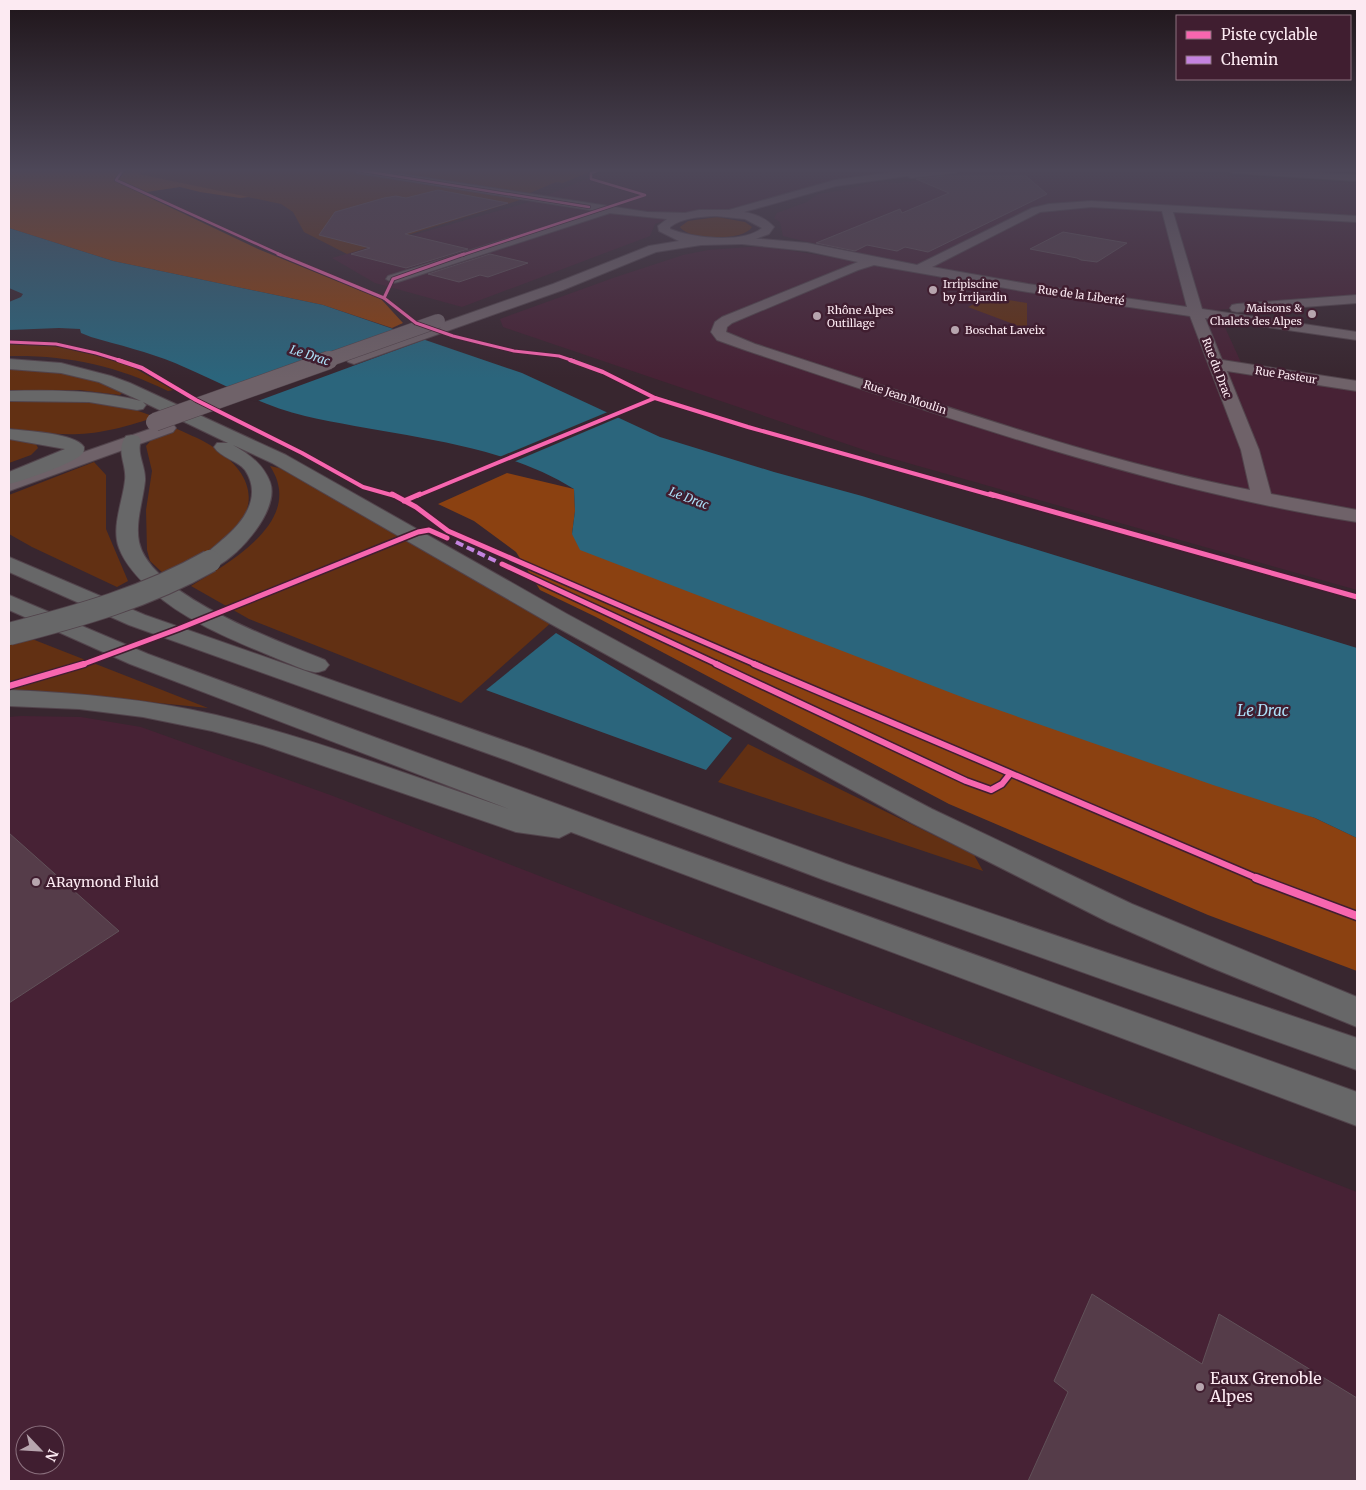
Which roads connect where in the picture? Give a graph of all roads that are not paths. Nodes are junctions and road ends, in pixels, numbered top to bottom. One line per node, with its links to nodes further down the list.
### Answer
1 (515, 240): 12 (street)
2 (648, 240): 15 (street)
3 (691, 240): 8 (street)
4 (742, 240): 8 (street); 9 (street, Rue de la Liberté)
5 (787, 240): 9 (street, Rue de la Liberté)
6 (978, 240): 11 (street)
7 (1176, 240): 14 (street, Rue du Drac)
8 (701, 241): 15 (street)
9 (807, 247): 10 (street, Rue de la Liberté)
10 (873, 261): 11 (street, Rue de la Liberté); 28 (street, Rue Jean Moulin)
11 (919, 269): 14 (street, Rue de la Liberté)
12 (392, 279)
13 (1357, 299): 14 (street)
14 (1196, 311): 16 (street, Rue de la Liberté); 18 (street, Rue du Drac)
15 (443, 323): 21 (street)
16 (1357, 336)
17 (9, 364): 36 (highway)
18 (1215, 364): 19 (street, Rue Pasteur); 28 (street, Rue du Drac)
19 (1357, 386)
20 (9, 396): 32 (highway, bridge)
21 (161, 425): 23 (street); 24 (street)
22 (9, 434): 24 (highway)
23 (132, 440): 27 (street); 34 (highway)
24 (75, 447): 25 (street); 26 (highway)
25 (9, 469)
26 (9, 478)
27 (9, 485)
28 (1262, 498): 29 (street)
29 (1357, 516)
30 (9, 564): 34 (highway)
31 (9, 602): 35 (highway)
32 (9, 634)
33 (9, 698): 35 (highway)
34 (516, 754): 37 (highway)
35 (603, 832): 38 (highway)
36 (1357, 1012)
37 (1357, 1054)
38 (1357, 1109)

